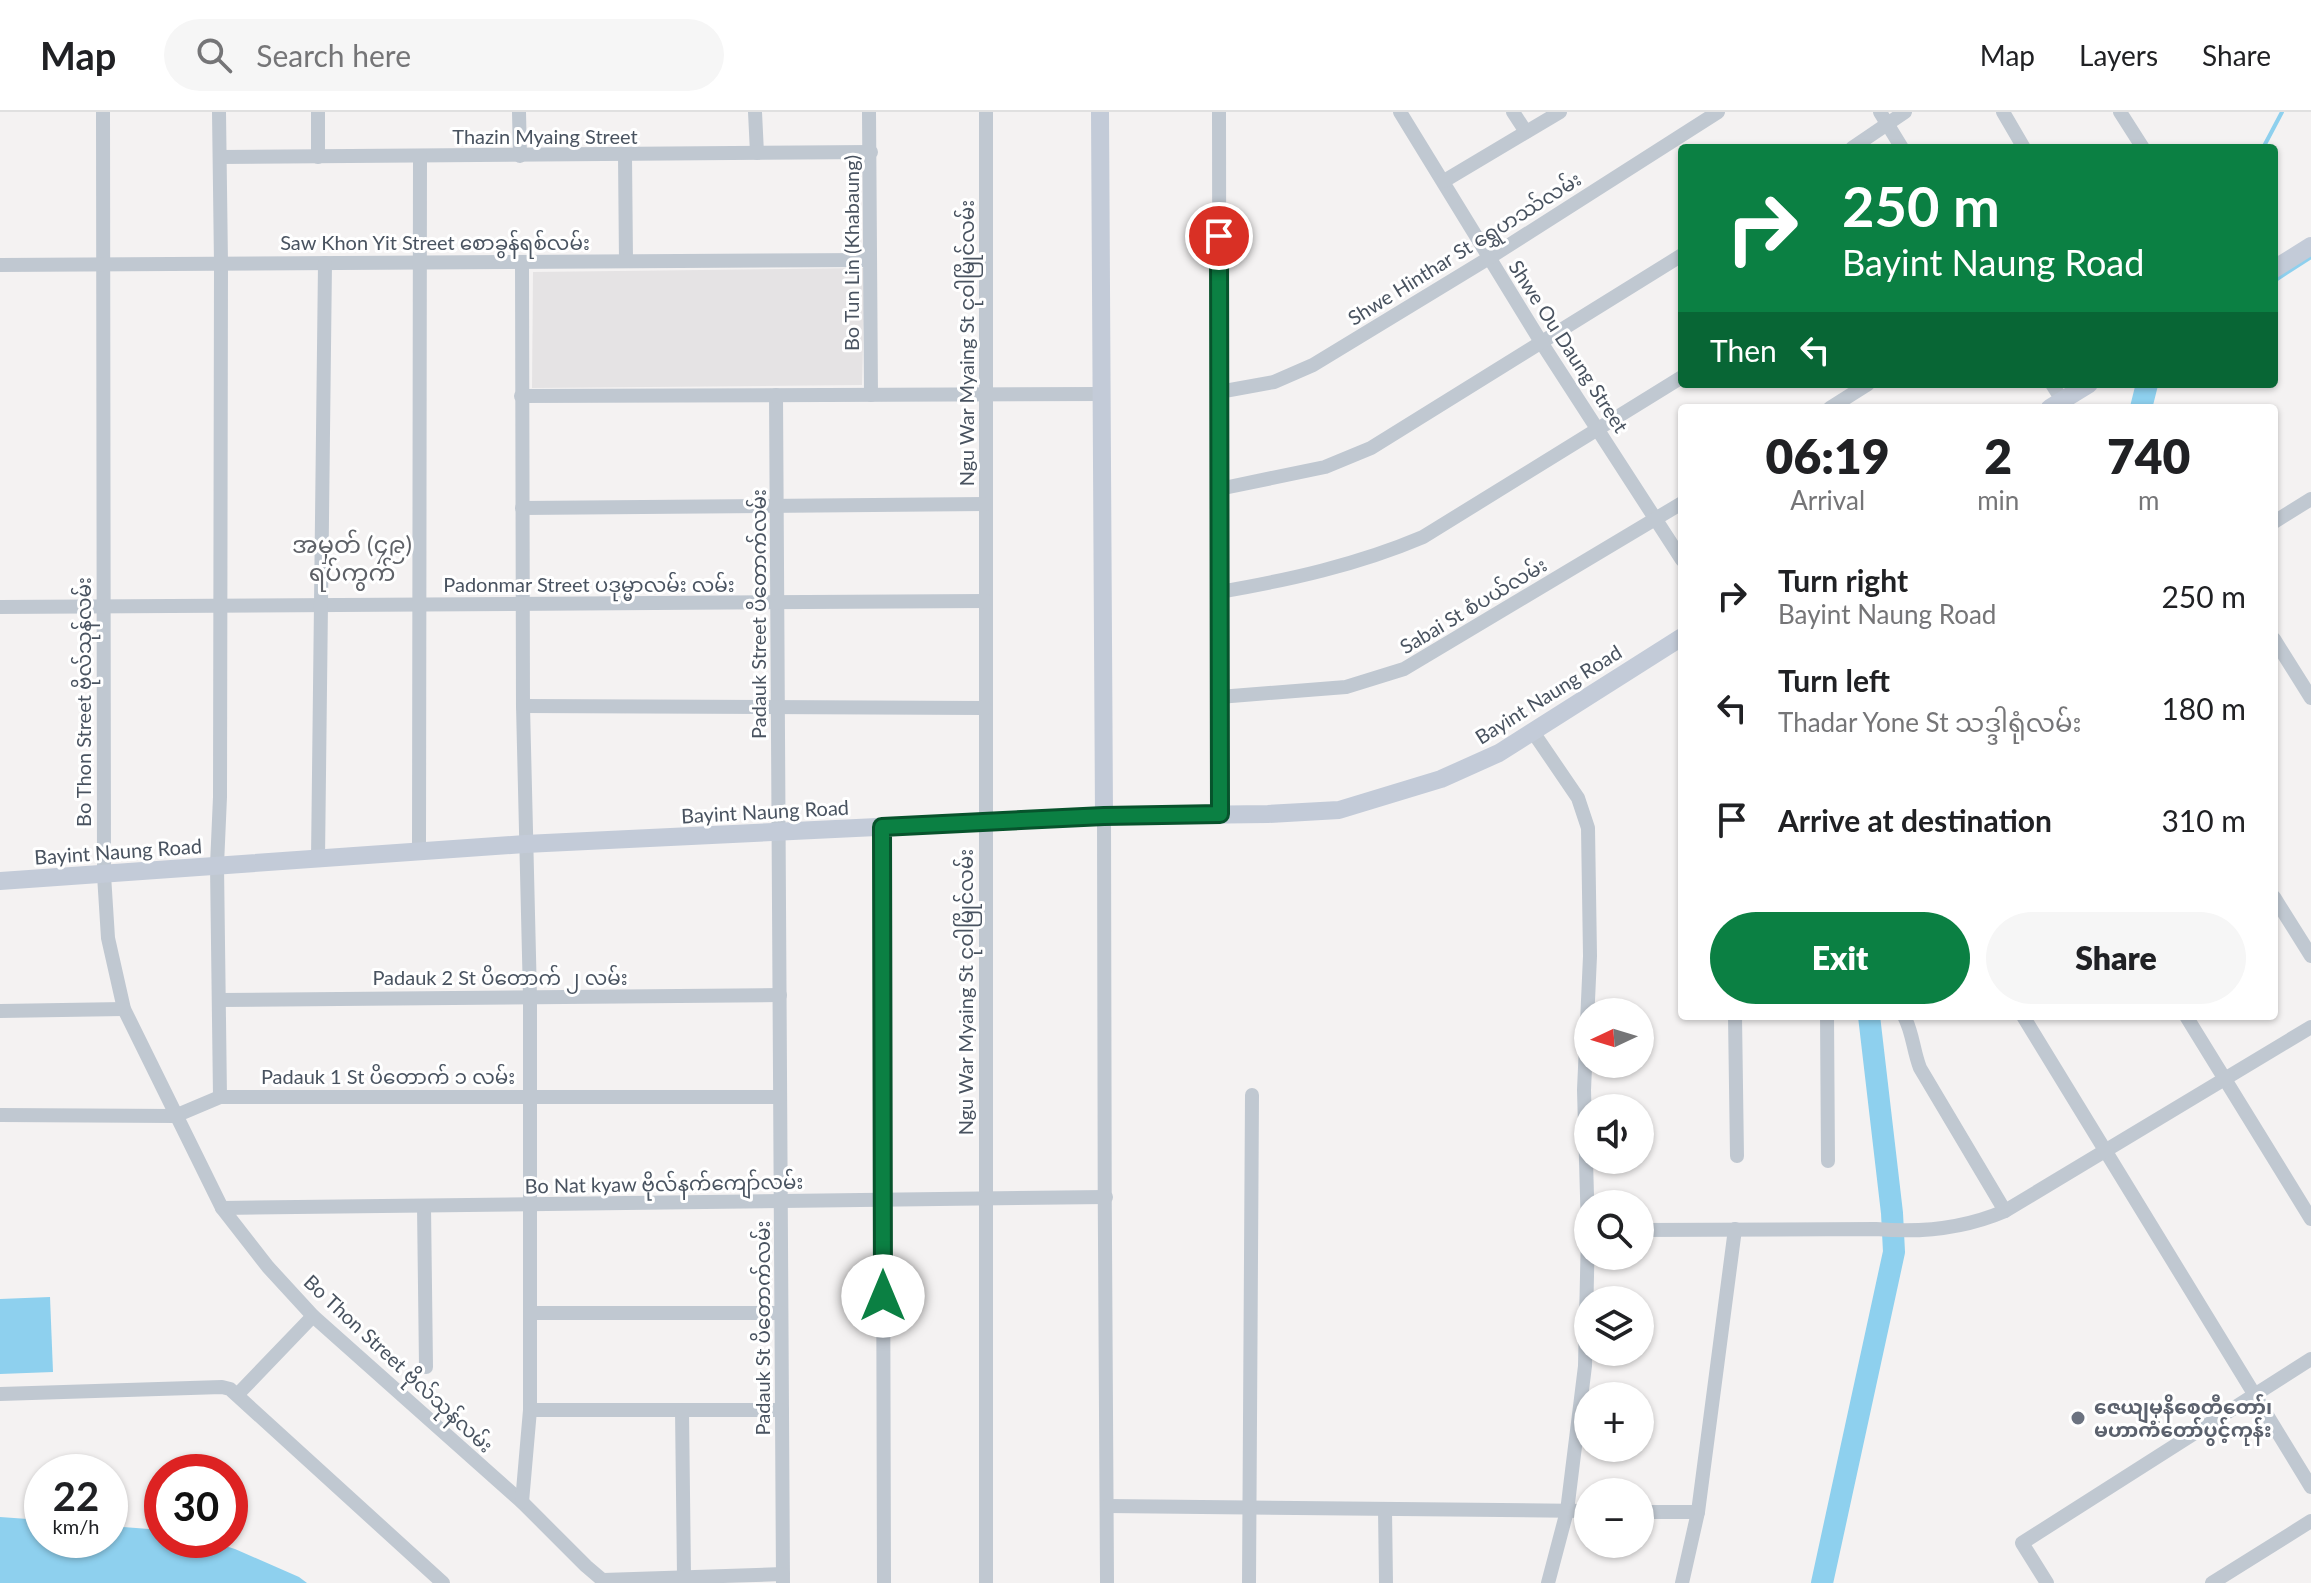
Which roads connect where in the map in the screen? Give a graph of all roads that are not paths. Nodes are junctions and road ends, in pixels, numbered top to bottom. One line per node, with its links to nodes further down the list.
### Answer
1 (103, 112): 41 (street, Bo Thon Street ဗိုလ်သုန်လမ်း)
2 (219, 112): 28 (street)
3 (318, 112): 29 (street)
4 (519, 112): 26 (street)
5 (755, 112): 24 (street)
6 (869, 112): 23 (street, Bo Tun Lin (Khabaung))
7 (986, 112): 48 (street, Ngu War Myaing St ငုဝါမြိုင်လမ်း)
8 (1100, 112): 49 (main road)
9 (1219, 112): 47 (street)
10 (1400, 112): 30 (street, Shwe Ou Daung Street)
11 (1513, 112): 18 (street)
12 (1560, 112): 18 (street)
13 (1718, 112): 33 (street, Shwe Hinthar St ရွှေဟဿ်လမ်း)
14 (1905, 112): 17 (street)
15 (2003, 112): 21 (street)
16 (2120, 112): 22 (street)
17 (1883, 118): 19 (street); 20 (street)
18 (1526, 132): 30 (street)
19 (1856, 144)
20 (1899, 144)
21 (2022, 144)
22 (2140, 144)
23 (871, 152): 24 (street, Thazin Myaing Street); 34 (street, Bo Tun Lin (Khabaung))
24 (757, 153): 27 (street, Thazin Myaing Street)
25 (420, 156): 26 (street, Thazin Myaing Street); 29 (street, Thazin Myaing Street); 38 (street)
26 (520, 156): 27 (street, Thazin Myaing Street)
27 (625, 156): 35 (street)
28 (220, 157): 29 (street, Thazin Myaing Street); 39 (street)
29 (318, 157)
30 (1444, 181): 33 (street, Shwe Ou Daung Street)
31 (2311, 246): 42 (main road)
32 (1678, 257): 43 (street)
33 (1489, 258): 43 (street, Shwe Ou Daung Street); 47 (street, Shwe Hinthar St ရွှေဟဿ်လမ်း)
34 (870, 260): 35 (street, Saw Khon Yit Street စောခွန်ရစ်လမ်း); 51 (street, Bo Tun Lin (Khabaung))
35 (626, 261): 36 (street, Saw Khon Yit Street စောခွန်ရစ်လမ်း)
36 (522, 262): 38 (street, Saw Khon Yit Street စောခွန်ရစ်လမ်း); 52 (street)
37 (325, 263): 38 (street, Saw Khon Yit Street စောခွန်ရစ်လမ်း); 39 (street, Saw Khon Yit Street စောခွန်ရစ်လမ်း); 69 (street)
38 (420, 263): 70 (street)
39 (221, 264): 41 (street, Saw Khon Yit Street စောခွန်ရစ်လမ်း); 72 (street)
40 (0, 265): 41 (street, Saw Khon Yit Street စောခွန်ရစ်လမ်း)
41 (103, 265): 71 (street, Bo Thon Street ဗိုလ်သုန်လမ်း)
42 (2278, 267)
43 (1541, 342): 55 (street, Shwe Ou Daung Street); 56 (street)
44 (1678, 380): 55 (street)
45 (1862, 388): 53 (street)
46 (2082, 388): 54 (main road)
47 (1219, 392): 56 (street)
48 (986, 394): 49 (street); 51 (street); 58 (street, Ngu War Myaing St ငုဝါမြိုင်လမ်း)
49 (1102, 394): 83 (main road)
50 (776, 395): 51 (street); 52 (street); 60 (street, Padauk Street ပိတောက်လမ်း)
51 (871, 395)
52 (521, 396): 61 (street)
53 (1836, 404)
54 (2056, 404)
55 (1599, 429): 62 (street, Shwe Ou Daung Street); 65 (street)
56 (1219, 489): 65 (street)
57 (2311, 499): 63 (street)
58 (985, 504): 60 (street); 66 (street, Ngu War Myaing St ငုဝါမြိုင်လမ်း)
59 (1678, 505): 62 (street, Sabai St စံပယ်လမ်း)
60 (777, 506): 61 (street); 67 (street, Padauk Street ပိတောက်လမ်း)
61 (522, 508): 68 (street)
62 (1656, 519): 64 (street, Shwe Ou Daung Street); 76 (street, Sabai St စံပယ်လမ်း)
63 (2278, 520)
64 (1678, 554)
65 (1219, 592): 76 (street)
66 (986, 601): 67 (street, Padonmar Street ပဒုမ္မာလမ်း လမ်း); 79 (street, Ngu War Myaing St ငုဝါမြိုင်လမ်း)
67 (777, 602): 68 (street, Padonmar Street ပဒုမ္မာလမ်း လမ်း); 80 (street, Padauk Street ပိတောက်လမ်း)
68 (522, 604): 70 (street, Padonmar Street ပဒုမ္မာလမ်း လမ်း); 78 (street)
69 (322, 605): 70 (street, Padonmar Street ပဒုမ္မာလမ်း လမ်း); 72 (street, Padonmar Street ပဒုမ္မာလမ်း လမ်း); 89 (street)
70 (419, 605): 88 (street)
71 (103, 606): 72 (street, Padonmar Street ပဒုမ္မာလမ်း လမ်း); 73 (street, Padonmar Street ပဒုမ္မာလမ်း လမ်း); 91 (street, Bo Thon Street ဗိုလ်သုန်လမ်း)
72 (219, 606): 90 (street)
73 (0, 607)
74 (1678, 640): 81 (main road, Bayint Naung Road)
75 (2278, 645): 77 (street)
76 (1219, 697): 82 (street)
77 (2311, 698)
78 (523, 706): 80 (street); 87 (street)
79 (985, 708): 80 (street); 84 (street, Ngu War Myaing St ငုဝါမြိုင်လမ်း)
80 (778, 709): 86 (street, Padauk Street ပိတောက်လမ်း)
81 (1533, 732): 82 (main road, Bayint Naung Road); 116 (street)
82 (1220, 814): 83 (main road, Bayint Naung Road)
83 (1104, 816): 84 (main road, Bayint Naung Road); 117 (street)
84 (985, 822): 85 (main road, Bayint Naung Road); 118 (street, Ngu War Myaing St ငုဝါမြိုင်လမ်း)
85 (882, 827): 86 (main road, Bayint Naung Road); 119 (street)
86 (779, 832): 87 (main road, Bayint Naung Road); 95 (street, Padauk St ပိတောက်လမ်း)
87 (525, 844): 88 (main road, Bayint Naung Road); 96 (street)
88 (419, 852): 89 (main road, Bayint Naung Road)
89 (318, 859): 90 (main road, Bayint Naung Road)
90 (217, 865): 91 (main road, Bayint Naung Road); 97 (street)
91 (104, 875): 92 (main road, Bayint Naung Road); 98 (street, Bo Thon Street ဗိုလ်သုန်လမ်း)
92 (0, 881)
93 (2278, 903): 94 (street)
94 (2311, 956)
95 (780, 995): 96 (street, Padauk 2 St ပိတောက် ၂ လမ်း); 110 (street, Padauk St ပိတောက်လမ်း)
96 (530, 997): 97 (street, Padauk 2 St ပိတောက် ၂ လမ်း); 107 (street)
97 (220, 1000): 109 (street)
98 (124, 1009): 99 (street); 112 (street, Bo Thon Street ဗိုလ်သုန်လမ်း)
99 (0, 1011)
100 (1735, 1020): 114 (street)
101 (1827, 1020): 115 (street)
102 (1906, 1020): 124 (street)
103 (2025, 1020): 113 (street)
104 (2188, 1020): 106 (street)
105 (2311, 1027): 106 (street)
106 (2224, 1078): 113 (street); 125 (street)
107 (530, 1095): 109 (street, Padauk 1 St ပိတောက် ၁ လမ်း); 110 (street, Padauk 1 St ပိတောက် ၁ လမ်း); 121 (street)
108 (1252, 1095): 143 (street)
109 (220, 1097): 112 (street, Padauk 1 St ပိတောက် ၁ လမ်း)
110 (780, 1097): 120 (street, Padauk St ပိတောက်လမ်း)
111 (0, 1115): 112 (street, Padauk 1 St ပိတောက် ၁ လမ်း)
112 (175, 1116): 123 (street, Bo Thon Street ဗိုလ်သုန်လမ်း)
113 (2106, 1151): 124 (street); 134 (street)
114 (1737, 1156)
115 (1828, 1161)
116 (1587, 1190)
117 (1106, 1197): 118 (street, Bo Nat kyaw ဗိုလ်နက်ကျော်လမ်း); 142 (street)
118 (986, 1199): 119 (street, Bo Nat kyaw ဗိုလ်နက်ကျော်လမ်း); 157 (street, Ngu War Myaing St ငုဝါမြိုင်လမ်း)
119 (883, 1200): 120 (street, Bo Nat kyaw ဗိုလ်နက်ကျော်လမ်း); 156 (street)
120 (781, 1202): 121 (street, Bo Nat kyaw ဗိုလ်နက်ကျော်လမ်း); 130 (street, Padauk St ပိတောက်လမ်း)
121 (529, 1204): 122 (street, Bo Nat kyaw ဗိုလ်နက်ကျော်လမ်း); 129 (street)
122 (424, 1206): 123 (street, Bo Nat kyaw ဗိုလ်နက်ကျော်လမ်း); 133 (street)
123 (222, 1208): 131 (street, Bo Thon Street ဗိုလ်သုန်လမ်း)
124 (2005, 1211): 126 (street)
125 (2311, 1219)
126 (1735, 1229): 127 (street); 148 (street)
127 (1654, 1230)
128 (1587, 1270): 145 (street)
129 (530, 1313): 130 (street); 137 (street)
130 (781, 1313): 139 (street, Padauk St ပိတောက်လမ်း)
131 (313, 1316): 136 (street); 141 (street, Bo Thon Street ဗိုလ်သုန်လမ်း)
132 (2311, 1359): 134 (street)
133 (426, 1367)
134 (2255, 1393): 140 (street); 163 (street)
135 (0, 1394): 136 (street)
136 (238, 1394): 154 (street)
137 (530, 1410): 138 (street); 141 (street)
138 (682, 1410): 139 (street); 151 (street)
139 (782, 1410): 152 (street, Padauk St ပိတောက်လမ်း)
140 (2311, 1487)
141 (522, 1502): 150 (street, Bo Thon Street ဗိုလ်သုန်လမ်း)
142 (1107, 1506): 143 (street); 158 (street)
143 (1251, 1508): 144 (street); 159 (street)
144 (1385, 1509): 145 (street); 160 (street)
145 (1567, 1511): 146 (street); 161 (street)
146 (1574, 1511)
147 (1654, 1512): 148 (street)
148 (1698, 1512): 162 (street)
149 (2311, 1521): 164 (street)
150 (586, 1566): 153 (street, Bo Thon Street ဗိုလ်သုန်လမ်း); 155 (street)
151 (684, 1576): 152 (street); 153 (street)
152 (783, 1579)
153 (605, 1582)
154 (443, 1583)
155 (585, 1583)
156 (884, 1583)
157 (986, 1583)
158 (1107, 1583)
159 (1249, 1583)
160 (1386, 1583)
161 (1548, 1583)
162 (1682, 1583)
163 (2047, 1583)
164 (2212, 1583)

